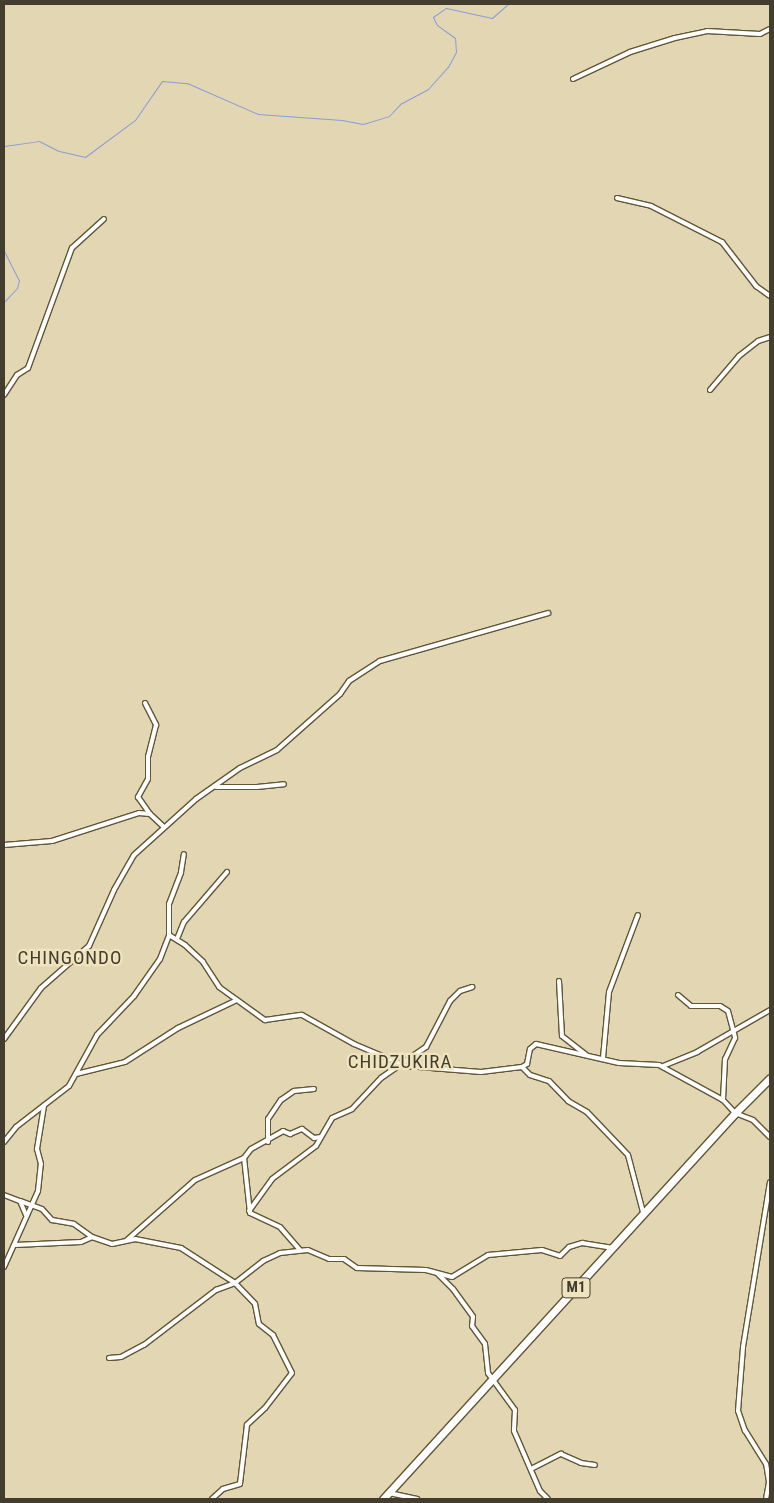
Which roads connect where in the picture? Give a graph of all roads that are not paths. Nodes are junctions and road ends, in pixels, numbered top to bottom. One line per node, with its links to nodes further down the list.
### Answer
1 (770, 29): 2 (street)
2 (573, 78)
3 (617, 198): 5 (street)
4 (104, 219): 8 (street)
5 (770, 296)
6 (770, 337): 7 (street)
7 (710, 390)
8 (4, 395)
9 (548, 613): 12 (street)
10 (145, 703): 13 (street)
11 (284, 784): 12 (street)
12 (213, 787): 14 (street)
13 (150, 814): 14 (street); 15 (street)
14 (164, 827): 27 (street)
15 (4, 845)
16 (184, 854): 19 (street)
17 (226, 872): 20 (street)
18 (638, 915): 29 (street)
19 (169, 935): 20 (street); 33 (street)
20 (176, 939): 24 (street)
21 (558, 981): 28 (street)
22 (472, 987): 30 (street)
23 (678, 995): 26 (street)
24 (237, 1000): 30 (street); 33 (street)
25 (770, 1010): 26 (street)
26 (734, 1030): 31 (street); 36 (street)
27 (4, 1038)
28 (586, 1055): 29 (street); 32 (street)
29 (603, 1058): 31 (street)
30 (400, 1065): 32 (street); 40 (street)
31 (663, 1066): 36 (street)
32 (522, 1067): 50 (street)
33 (76, 1074): 37 (street)
34 (770, 1078): 38 (highway, M1)
35 (314, 1089): 42 (street)
36 (723, 1100): 38 (street)
37 (44, 1106): 41 (street); 48 (street)
38 (734, 1113): 39 (street); 50 (highway, M1)
39 (770, 1137)
40 (321, 1138): 42 (street); 49 (street)
41 (4, 1142)
42 (268, 1142): 43 (street)
43 (244, 1158): 49 (street); 53 (street)
44 (770, 1182): 47 (street)
45 (4, 1195): 46 (street)
46 (20, 1201): 48 (street); 51 (street)
47 (769, 1201): 64 (street)
48 (32, 1205): 51 (street); 52 (street)
49 (249, 1211): 56 (street)
50 (644, 1213): 55 (highway, M1)
51 (26, 1217): 54 (street)
52 (92, 1237): 53 (street); 54 (street)
53 (126, 1242): 59 (street)
54 (15, 1244): 57 (street)
55 (612, 1248): 58 (street); 61 (highway, M1)
56 (300, 1250): 58 (street); 59 (street)
57 (4, 1267)
58 (436, 1272): 61 (street)
59 (235, 1283): 60 (street); 66 (street)
60 (109, 1358)
61 (494, 1378): 63 (street); 65 (highway, M1)
62 (596, 1465): 63 (street)
63 (531, 1469): 69 (street)
64 (770, 1473): 70 (street)
65 (389, 1493): 67 (highway, M1); 68 (street)
66 (212, 1499)
67 (383, 1499)
68 (416, 1499)
69 (548, 1499)
70 (766, 1499)

